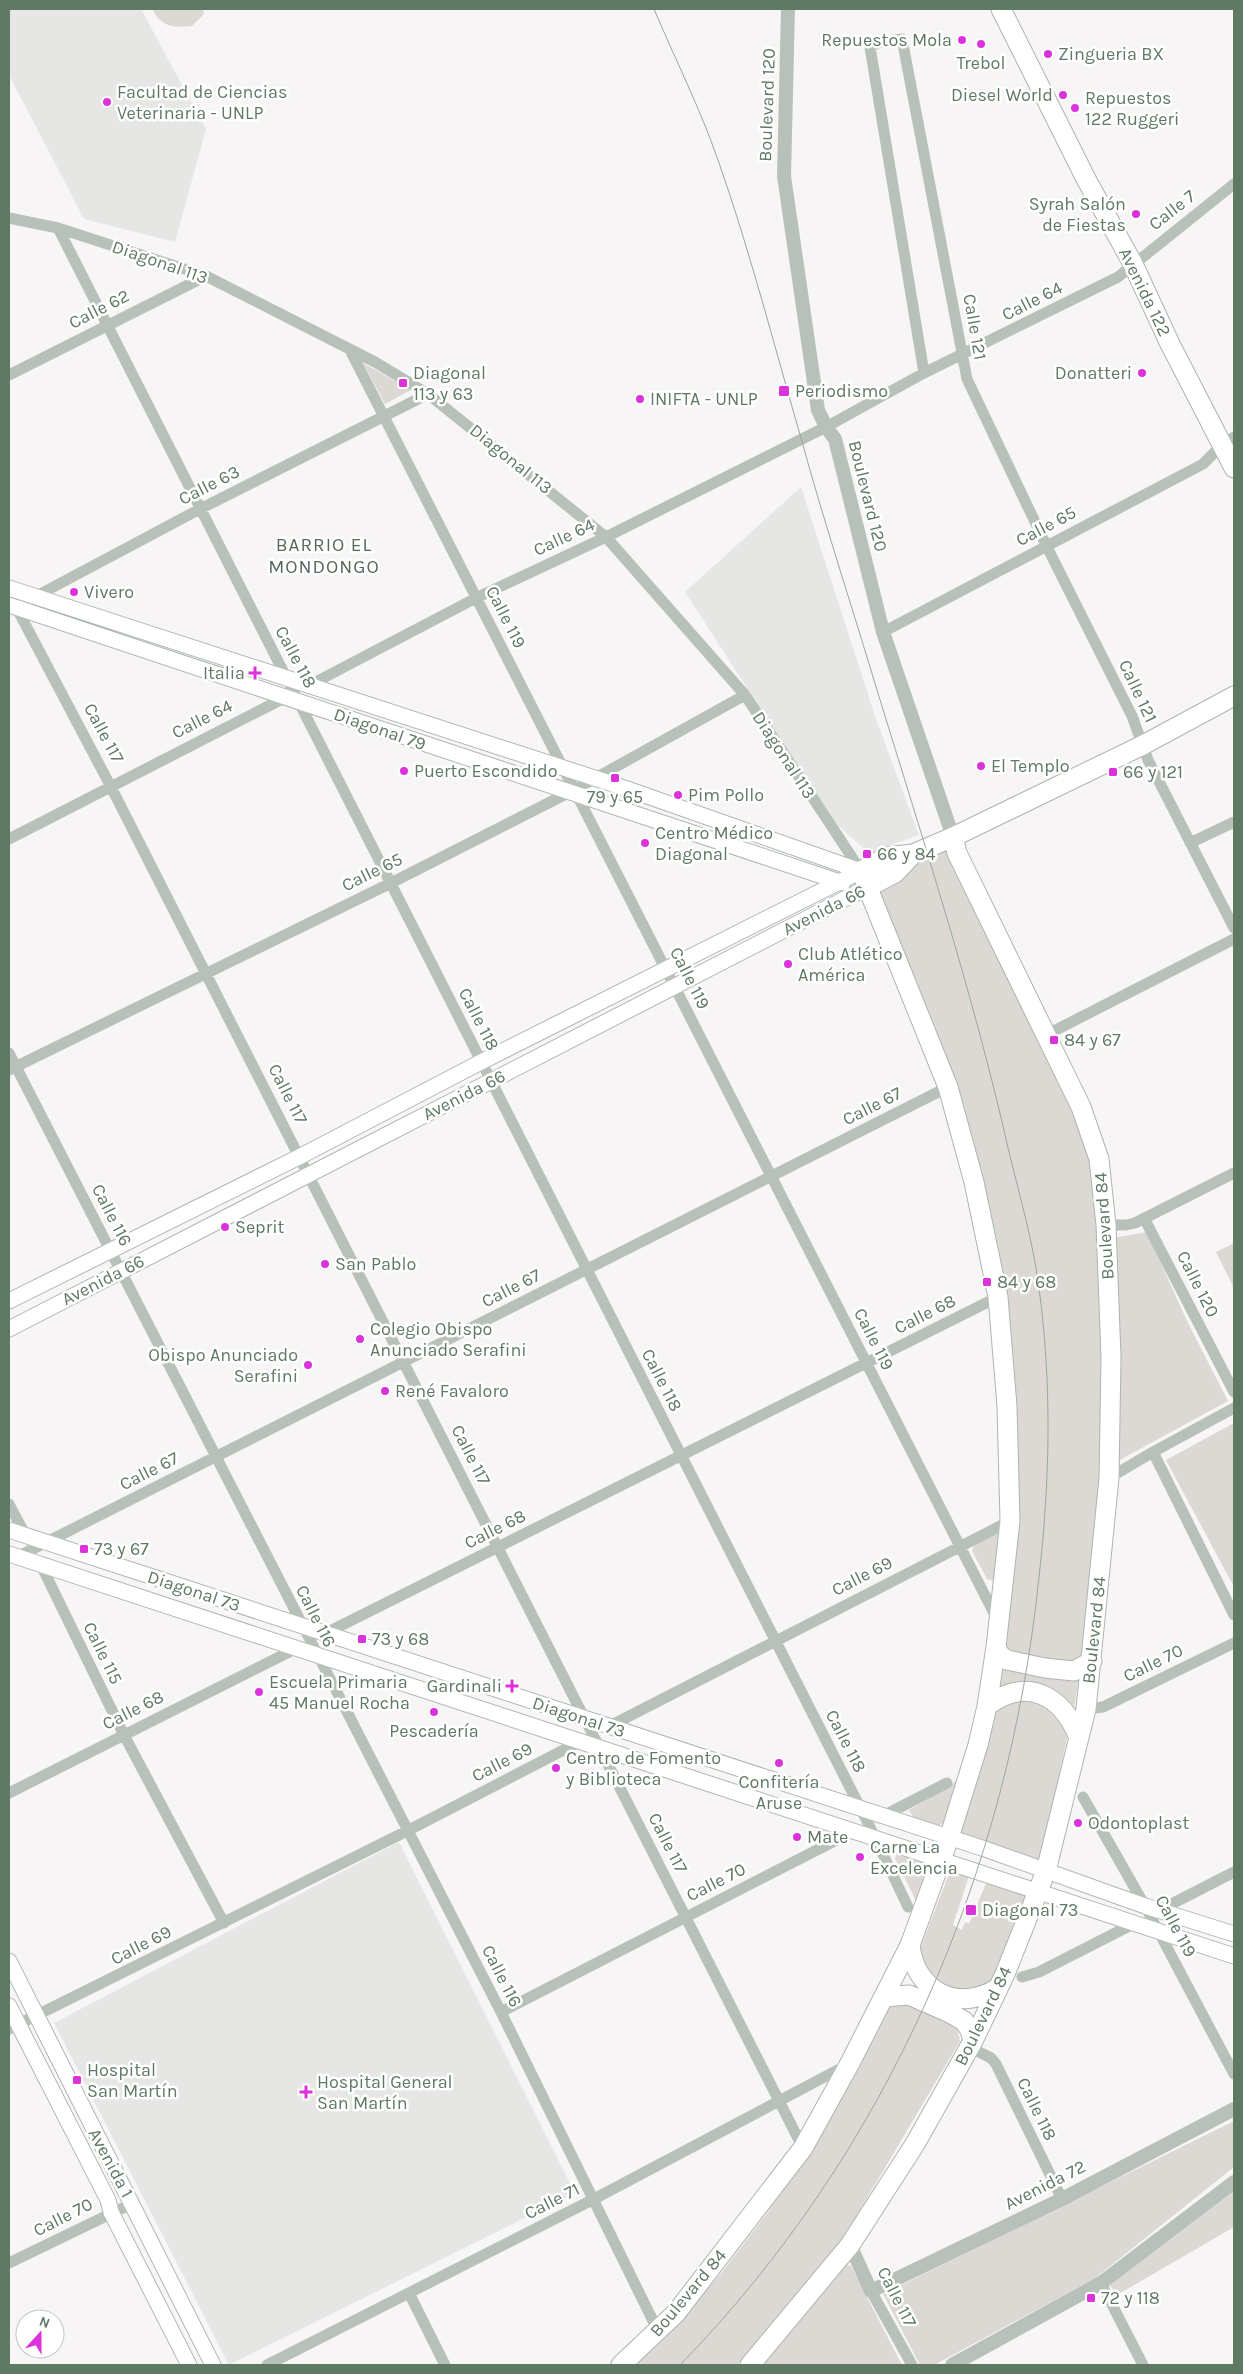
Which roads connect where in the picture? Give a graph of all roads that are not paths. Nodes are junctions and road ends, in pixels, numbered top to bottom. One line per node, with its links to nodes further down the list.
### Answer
1 (788, 9): 15 (street, Boulevard 120)
2 (1006, 11): 6 (highway, Avenida 122)
3 (1234, 184): 6 (street, Calle 7)
4 (9, 218): 5 (street, Diagonal 113)
5 (58, 228): 7 (street, Diagonal 113); 8 (street, Calle 118)
6 (1133, 264): 10 (street, Calle 64); 16 (highway, Avenida 122)
7 (206, 276): 8 (street, Calle 62); 9 (street, Diagonal 113)
8 (107, 325): 12 (street, Calle 62); 18 (street, Calle 118)
9 (350, 350): 13 (street, Diagonal 113); 14 (street, Calle 119)
10 (961, 356): 11 (street, Calle 64); 11 (street, Calle 121); 20 (street, Calle 121)
11 (924, 373): 15 (street, Calle 64)
12 (9, 375)
13 (428, 394): 14 (street, Calle 63); 19 (street, Diagonal 113)
14 (384, 416): 18 (street, Calle 63); 24 (street, Calle 119)
15 (826, 427): 19 (street, Calle 64); 26 (street, Boulevard 120)
16 (1228, 441): 17 (highway, Avenida 122); 20 (street, Calle 65)
17 (1234, 468)
18 (200, 509): 23 (street, Calle 63); 27 (street, Calle 118)
19 (606, 537): 24 (street, Calle 64); 29 (street, Diagonal 113)
20 (1046, 546): 26 (street, Calle 65); 32 (street, Calle 121)
21 (9, 588): 23 (main road, Diagonal 79)
22 (9, 592): 25 (street, Calle 117)
23 (37, 597): 25 (street, Calle 63); 27 (main road, Diagonal 79)
24 (476, 598): 28 (street, Calle 64); 33 (street, Calle 119)
25 (11, 608): 31 (main road, Diagonal 79); 35 (street, Calle 117)
26 (883, 632): 38 (street, Boulevard 120)
27 (286, 678): 28 (main road, Diagonal 79); 31 (street, Calle 118)
28 (309, 686): 31 (street, Calle 64); 33 (main road, Diagonal 79)
29 (745, 695): 34 (street, Calle 65); 41 (street, Diagonal 113)
30 (1234, 696): 32 (highway, Avenida 66)
31 (293, 697): 35 (street, Calle 64); 36 (main road, Diagonal 79); 43 (street, Calle 118)
32 (1143, 745): 38 (highway, Avenida 66); 40 (street, Calle 121)
33 (563, 768): 34 (main road, Diagonal 79); 36 (street, Calle 119)
34 (594, 779): 36 (street, Calle 65); 41 (main road, Diagonal 79)
35 (110, 786): 39 (street, Calle 64); 47 (street, Calle 117)
36 (573, 793): 42 (main road, Diagonal 79); 43 (street, Calle 65); 46 (street, Calle 119)
37 (1234, 822): 40 (street)
38 (953, 836): 41 (highway, Avenida 66); 49 (highway, Boulevard 84)
39 (9, 839)
40 (1190, 843): 44 (street, Calle 121)
41 (864, 879): 42 (main road, Diagonal 79); 48 (main road, Avenida 66); 54 (highway, Boulevard 84)
42 (838, 881): 46 (main road, Avenida 66)
43 (391, 883): 47 (street, Calle 65); 51 (street, Calle 118)
44 (1234, 928)
45 (1234, 939): 49 (street)
46 (665, 969): 48 (street, Calle 119); 51 (main road, Avenida 66)
47 (206, 974): 52 (street, Calle 65); 55 (street, Calle 117)
48 (674, 987): 53 (main road, Avenida 66); 58 (street, Calle 119)
49 (1046, 1035): 60 (highway, Boulevard 84)
50 (9, 1052): 52 (street, Calle 116)
51 (481, 1062): 53 (street, Calle 118); 55 (main road, Avenida 66)
52 (12, 1068): 61 (street, Calle 116)
53 (491, 1081): 57 (main road, Avenida 66); 62 (street, Calle 118)
54 (948, 1087): 58 (street, Calle 67); 64 (highway, Boulevard 84)
55 (299, 1156): 57 (street, Calle 117); 61 (main road, Avenida 66)
56 (1234, 1173): 59 (street)
57 (309, 1176): 63 (main road, Avenida 66); 67 (street, Calle 117)
58 (771, 1176): 62 (street, Calle 67); 68 (street, Calle 119)
59 (1144, 1218): 60 (street); 69 (street, Calle 120)
60 (1106, 1225): 74 (highway, Boulevard 84)
61 (110, 1250): 63 (street, Calle 116); 65 (main road, Avenida 66)
62 (587, 1269): 67 (street, Calle 67); 72 (street, Calle 118)
63 (120, 1271): 66 (main road, Avenida 66); 73 (street, Calle 116)
64 (998, 1297): 68 (street, Calle 68); 76 (highway, Boulevard 84)
65 (9, 1301)
66 (9, 1329)
67 (403, 1362): 73 (street, Calle 67); 81 (street, Calle 117)
68 (866, 1363): 72 (street, Calle 68); 80 (street, Calle 119)
69 (1234, 1392)
70 (1234, 1408): 71 (street)
71 (1153, 1452): 74 (street); 84 (street)
72 (681, 1455): 81 (street, Calle 68); 88 (street, Calle 118)
73 (216, 1457): 79 (street, Calle 67); 86 (street, Calle 116)
74 (1109, 1478): 92 (highway, Boulevard 84)
75 (9, 1504): 78 (street)
76 (1010, 1521): 80 (street, Calle 69); 85 (highway, Boulevard 84)
77 (9, 1530): 78 (main road, Diagonal 73)
78 (25, 1535): 79 (main road, Diagonal 73)
79 (39, 1546): 82 (street, Calle 67); 83 (street, Calle 115); 86 (main road, Diagonal 73)
80 (959, 1546): 85 (street, Calle 119); 88 (street, Calle 69)
81 (497, 1548): 87 (street, Calle 68); 95 (street, Calle 117)
82 (12, 1557): 83 (main road, Diagonal 73)
83 (41, 1565): 91 (main road, Diagonal 73); 97 (street, Calle 115)
84 (1234, 1615)
85 (999, 1623): 90 (highway, Boulevard 84)
86 (302, 1626): 87 (main road, Diagonal 73); 91 (street, Calle 116)
87 (325, 1634): 91 (street, Calle 68); 95 (main road, Diagonal 73)
88 (776, 1641): 96 (street, Calle 69); 103 (street, Calle 118)
89 (1234, 1643): 94 (street, Calle 70)
90 (996, 1647): 92 (highway); 93 (highway, Boulevard 84)
91 (308, 1648): 97 (street, Calle 68); 99 (main road, Diagonal 73); 104 (street, Calle 116)
92 (1092, 1661): 94 (highway, Boulevard 84)
93 (987, 1706): 98 (highway); 106 (highway, Boulevard 84)
94 (1086, 1709): 98 (highway, Boulevard 84)
95 (584, 1719): 96 (main road, Diagonal 73); 99 (street, Calle 117)
96 (609, 1727): 99 (street, Calle 69); 103 (main road, Diagonal 73)
97 (124, 1735): 101 (street, Calle 68); 115 (street, Calle 115)
98 (1079, 1738): 109 (highway, Boulevard 84)
99 (590, 1741): 104 (street, Calle 69); 105 (main road, Diagonal 73); 114 (street, Calle 117)
100 (947, 1783): 103 (street, Calle 70)
101 (9, 1792)
102 (1083, 1797): 113 (street, Calle 119)
103 (870, 1817): 105 (street, Calle 70); 106 (main road, Diagonal 73); 107 (street, Calle 118)
104 (406, 1831): 115 (street, Calle 69); 126 (street, Calle 116)
105 (853, 1832): 107 (main road, Diagonal 73); 114 (street, Calle 70)
106 (949, 1838): 108 (highway, Boulevard 84); 109 (main road, Diagonal 73)
107 (876, 1839): 108 (main road, Diagonal 73); 112 (street, Calle 118)
108 (942, 1860): 111 (main road, Diagonal 73); 119 (highway, Boulevard 84)
109 (1046, 1871): 111 (highway, Boulevard 84); 113 (main road, Diagonal 73)
110 (1234, 1872): 113 (street)
111 (1038, 1892): 116 (main road, Diagonal 73); 123 (highway, Boulevard 84)
112 (908, 1907)
113 (1151, 1910): 116 (street); 117 (street, Calle 119); 118 (main road, Diagonal 73)
114 (685, 1917): 126 (street, Calle 70); 132 (street, Calle 117)
115 (224, 1923): 127 (street, Calle 69)
116 (1134, 1923): 117 (main road, Diagonal 73); 122 (street)
117 (1158, 1931): 120 (main road, Diagonal 73); 131 (street, Calle 119)
118 (1234, 1934)
119 (910, 1945): 123 (highway); 124 (highway, Boulevard 84)
120 (1234, 1956)
121 (9, 1961): 127 (main road, Avenida 1)
122 (1022, 1977)
123 (998, 1988): 129 (highway, Boulevard 84)
124 (885, 1997): 129 (highway); 130 (highway, Boulevard 84)
125 (9, 2006): 128 (main road, Avenida 1)
126 (500, 2012): 136 (street, Calle 116)
127 (37, 2016): 128 (street, Calle 69); 138 (main road, Avenida 1)
128 (13, 2026): 139 (main road, Avenida 1)
129 (971, 2044): 137 (street, Calle 118); 140 (highway, Boulevard 84)
130 (850, 2063): 132 (street, Calle 71); 134 (highway, Boulevard 84)
131 (1234, 2074)
132 (779, 2102): 134 (street, Calle 117); 136 (street, Calle 71)
133 (1234, 2109): 137 (street, Avenida 72)
134 (803, 2148): 145 (highway, Boulevard 84)
135 (1234, 2182): 142 (street)
136 (594, 2199): 144 (street, Calle 71); 145 (street, Calle 116)
137 (1062, 2199): 143 (street, Avenida 72)
138 (133, 2204): 139 (street, Calle 70); 147 (main road, Avenida 1)
139 (111, 2212): 141 (street, Calle 70); 146 (main road, Avenida 1)
140 (850, 2245): 143 (street, Calle 117); 151 (highway, Boulevard 84)
141 (9, 2263)
142 (1100, 2284): 153 (street); 154 (street)
143 (871, 2291): 152 (street, Calle 117)
144 (408, 2293): 148 (street, Calle 71); 149 (street)
145 (658, 2331): 150 (highway, Boulevard 84)
146 (189, 2365)
147 (213, 2365)
148 (266, 2365)
149 (445, 2365)
150 (621, 2365)
151 (750, 2365)
152 (912, 2365)
153 (952, 2365)
154 (1143, 2365)

